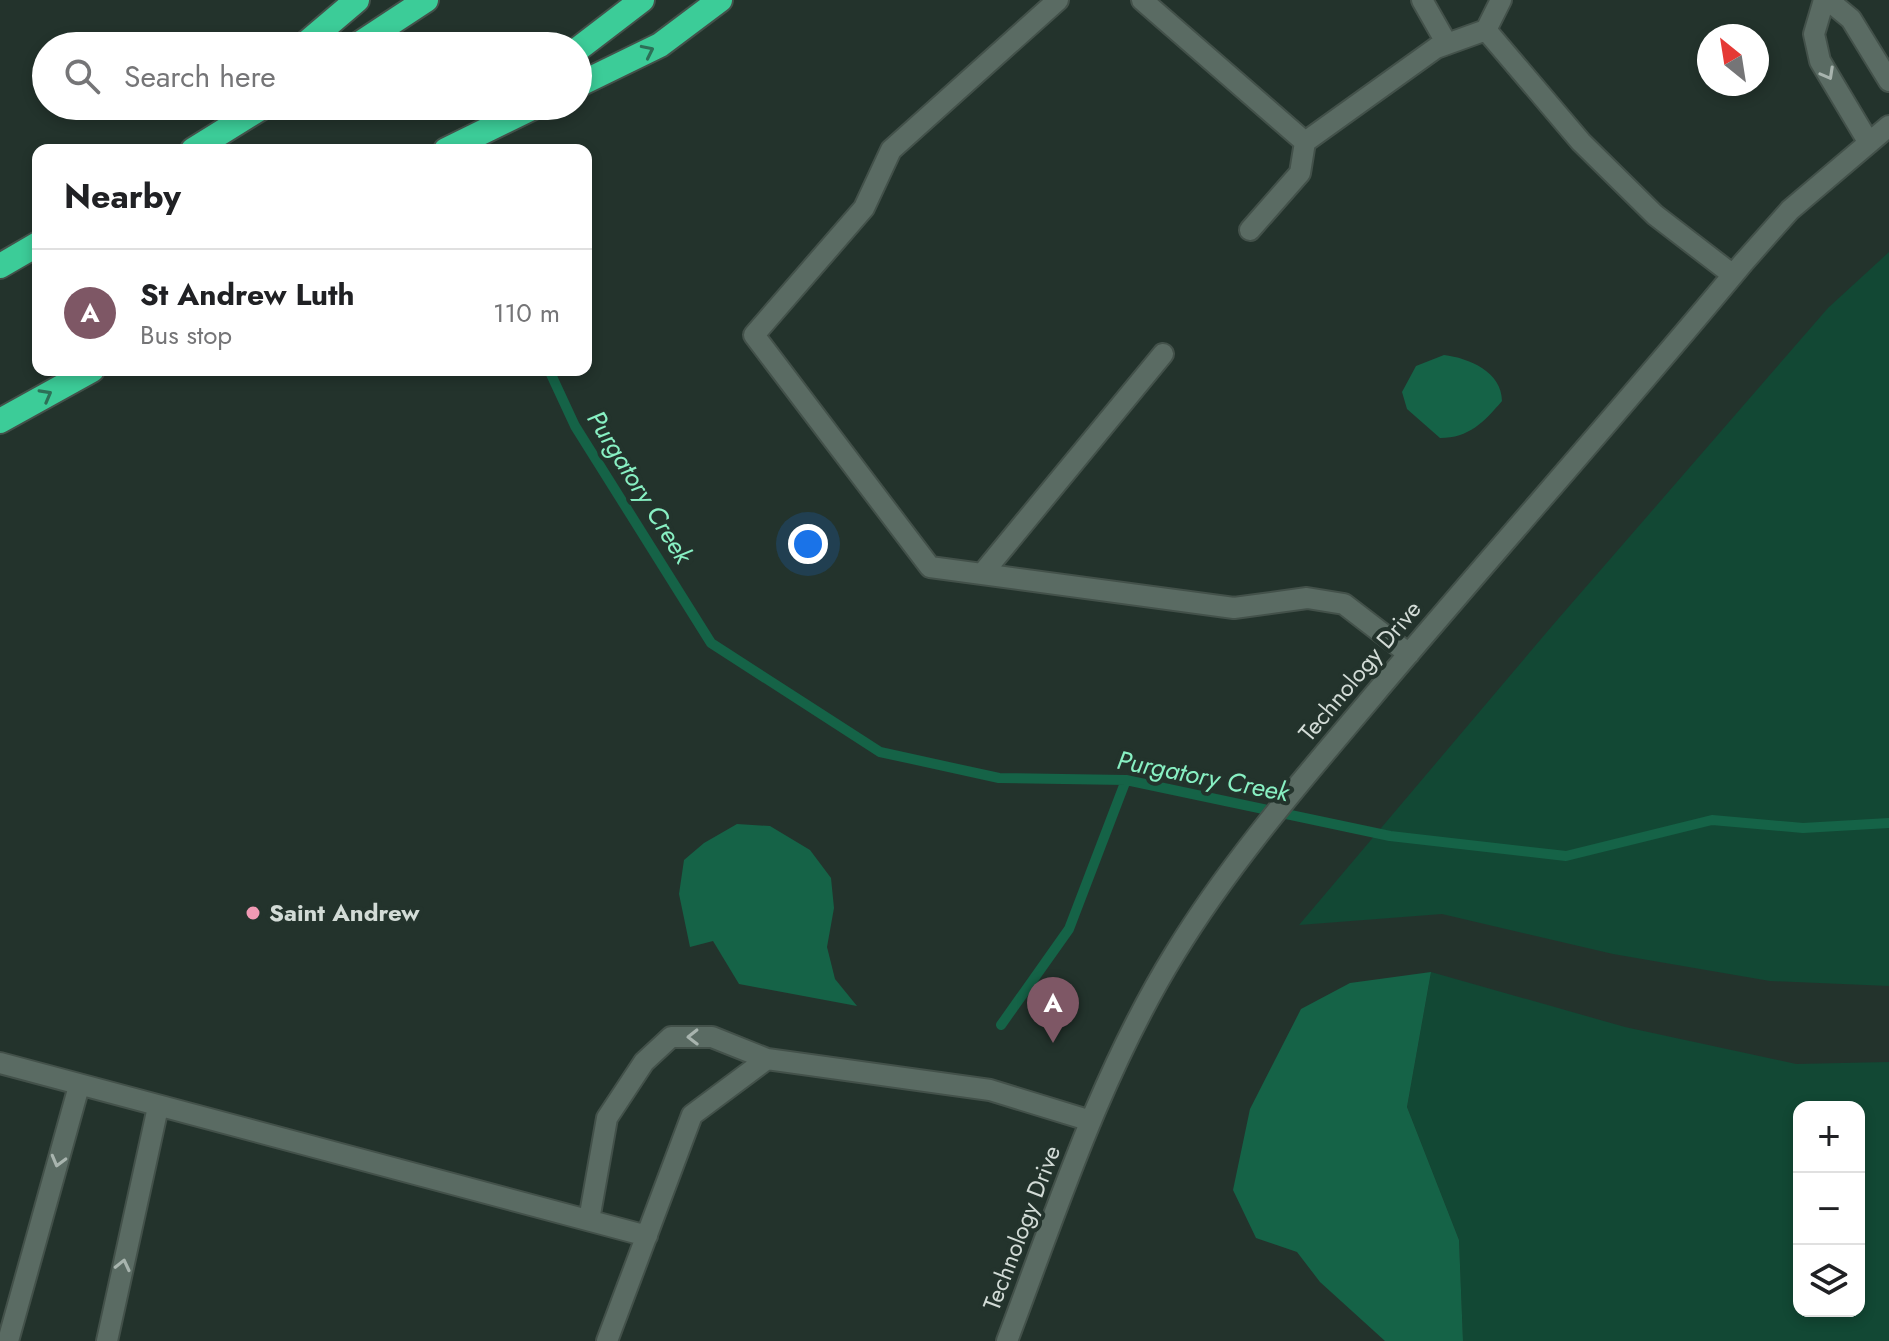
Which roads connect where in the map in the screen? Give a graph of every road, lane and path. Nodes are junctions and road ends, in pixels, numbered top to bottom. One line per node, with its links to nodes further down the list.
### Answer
1 (357, 0): 11 (highway)
2 (426, 0): 12 (highway)
3 (642, 0): 13 (highway)
4 (720, 0): 15 (highway, one-way to 4)
5 (1058, 0): 35 (street)
6 (1142, 0): 22 (street)
7 (1422, 0): 14 (street)
8 (1501, 0): 10 (street)
9 (1826, 0): 16 (street); 23 (street, one-way to 23)
10 (1486, 30): 14 (street); 31 (street)
11 (319, 32)
12 (377, 32)
13 (592, 38)
14 (1447, 44): 22 (street)
15 (592, 78)
16 (1889, 81)
17 (216, 120): 24 (highway)
18 (241, 120): 25 (highway)
19 (481, 120): 26 (highway)
20 (507, 120): 27 (highway)
21 (1889, 126): 23 (street, Technology Drive)
22 (1305, 142): 28 (street)
23 (1869, 143): 31 (street, Technology Drive)
24 (188, 144)
25 (203, 144)
26 (447, 144)
27 (458, 144)
28 (1250, 230)
29 (32, 247): 30 (highway)
30 (0, 266)
31 (1733, 275): 36 (street, Technology Drive)
32 (1163, 354): 35 (street)
33 (81, 376): 34 (highway, one-way to 33)
34 (0, 421)
35 (982, 574): 36 (street)
36 (1409, 654): 41 (street, Technology Drive)
37 (767, 1059): 41 (street); 42 (street, one-way to 42); 43 (street)
38 (0, 1063): 39 (street)
39 (79, 1086): 40 (street); 44 (street, one-way to 44)
40 (158, 1107): 42 (street); 45 (street, one-way to 40)
41 (1091, 1121): 47 (street, Technology Drive)
42 (589, 1220): 43 (street)
43 (647, 1236): 46 (street)
44 (8, 1341)
45 (107, 1341)
46 (607, 1341)
47 (1007, 1341)

